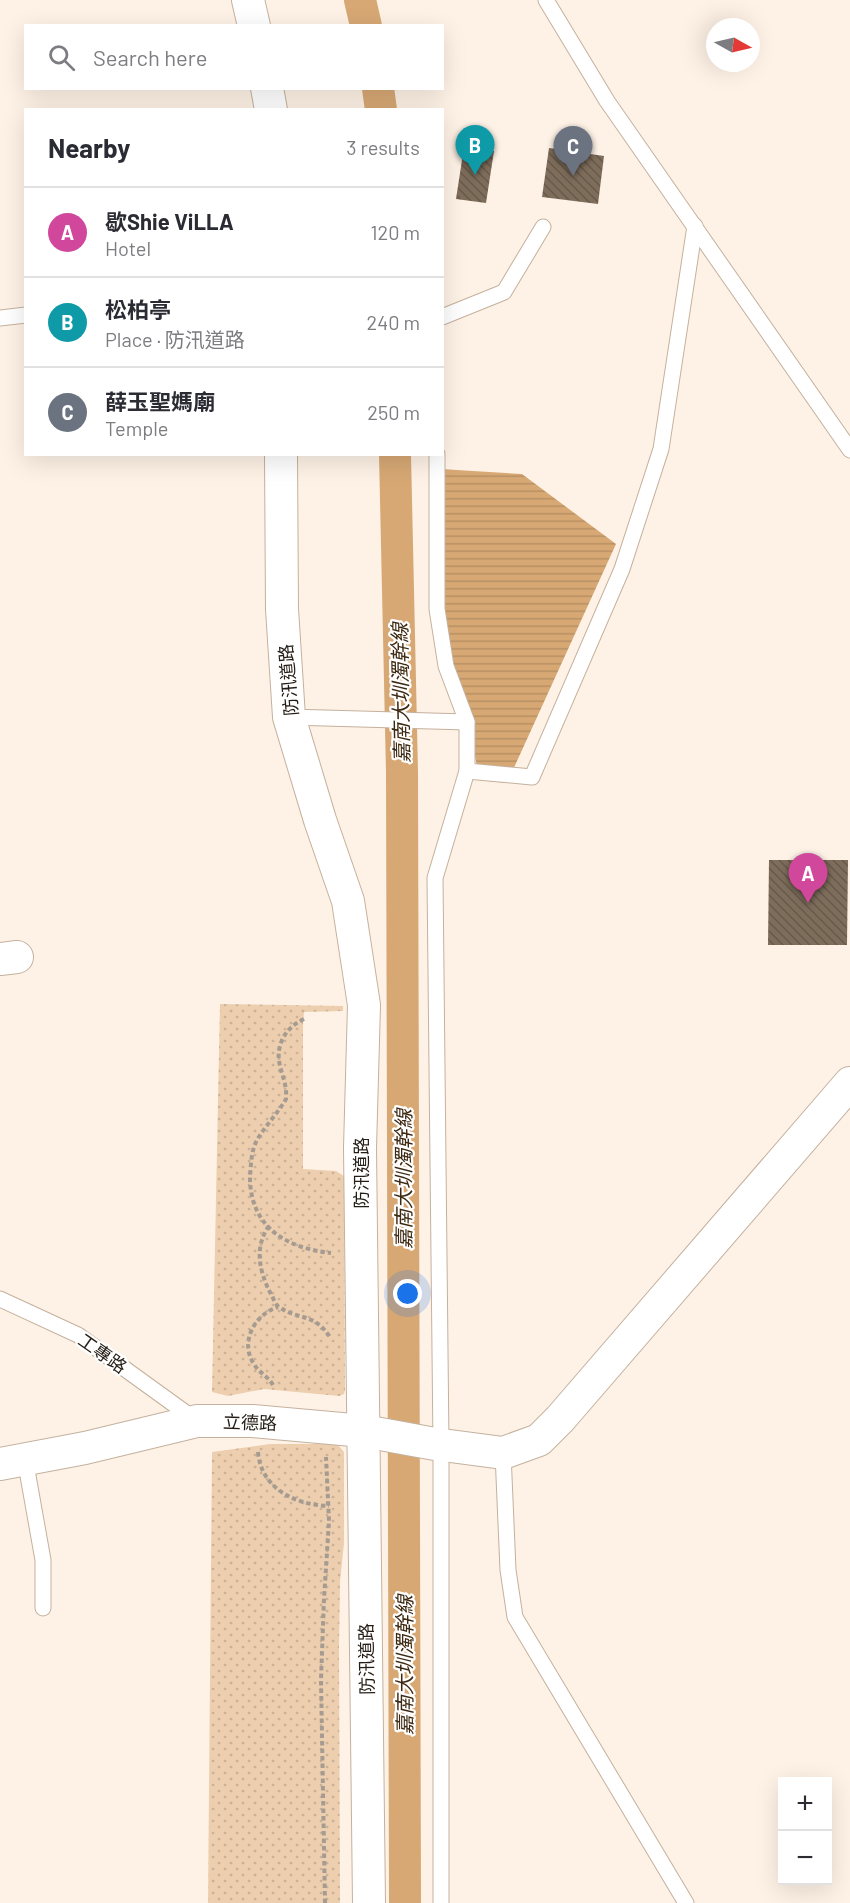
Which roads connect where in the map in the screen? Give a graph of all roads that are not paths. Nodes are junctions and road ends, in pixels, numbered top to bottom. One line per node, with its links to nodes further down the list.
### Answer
1 (248, 0): 3 (street)
2 (546, 0): 6 (lane)
3 (254, 24)
4 (267, 90): 5 (street)
5 (271, 108)
6 (695, 226): 11 (lane); 16 (lane)
7 (543, 227): 9 (lane)
8 (24, 315): 10 (lane)
9 (444, 316)
10 (0, 318)
11 (850, 450)
12 (281, 456): 14 (street, 防汛道路)
13 (437, 456): 15 (lane)
14 (289, 717): 15 (lane); 20 (street, 防汛道路)
15 (467, 722): 16 (lane)
16 (467, 771): 21 (lane)
17 (850, 1083): 22 (street)
18 (0, 1299): 19 (lane, 工專路)
19 (196, 1421): 20 (street, 立德路); 23 (street, 立德路)
20 (371, 1432): 21 (street, 立德路); 25 (street, 防汛道路)
21 (438, 1444): 22 (street, 立德路); 26 (lane)
22 (503, 1453): 27 (lane)
23 (13, 1461): 24 (lane)
24 (43, 1608)
25 (369, 1903)
26 (441, 1903)
27 (686, 1903)

